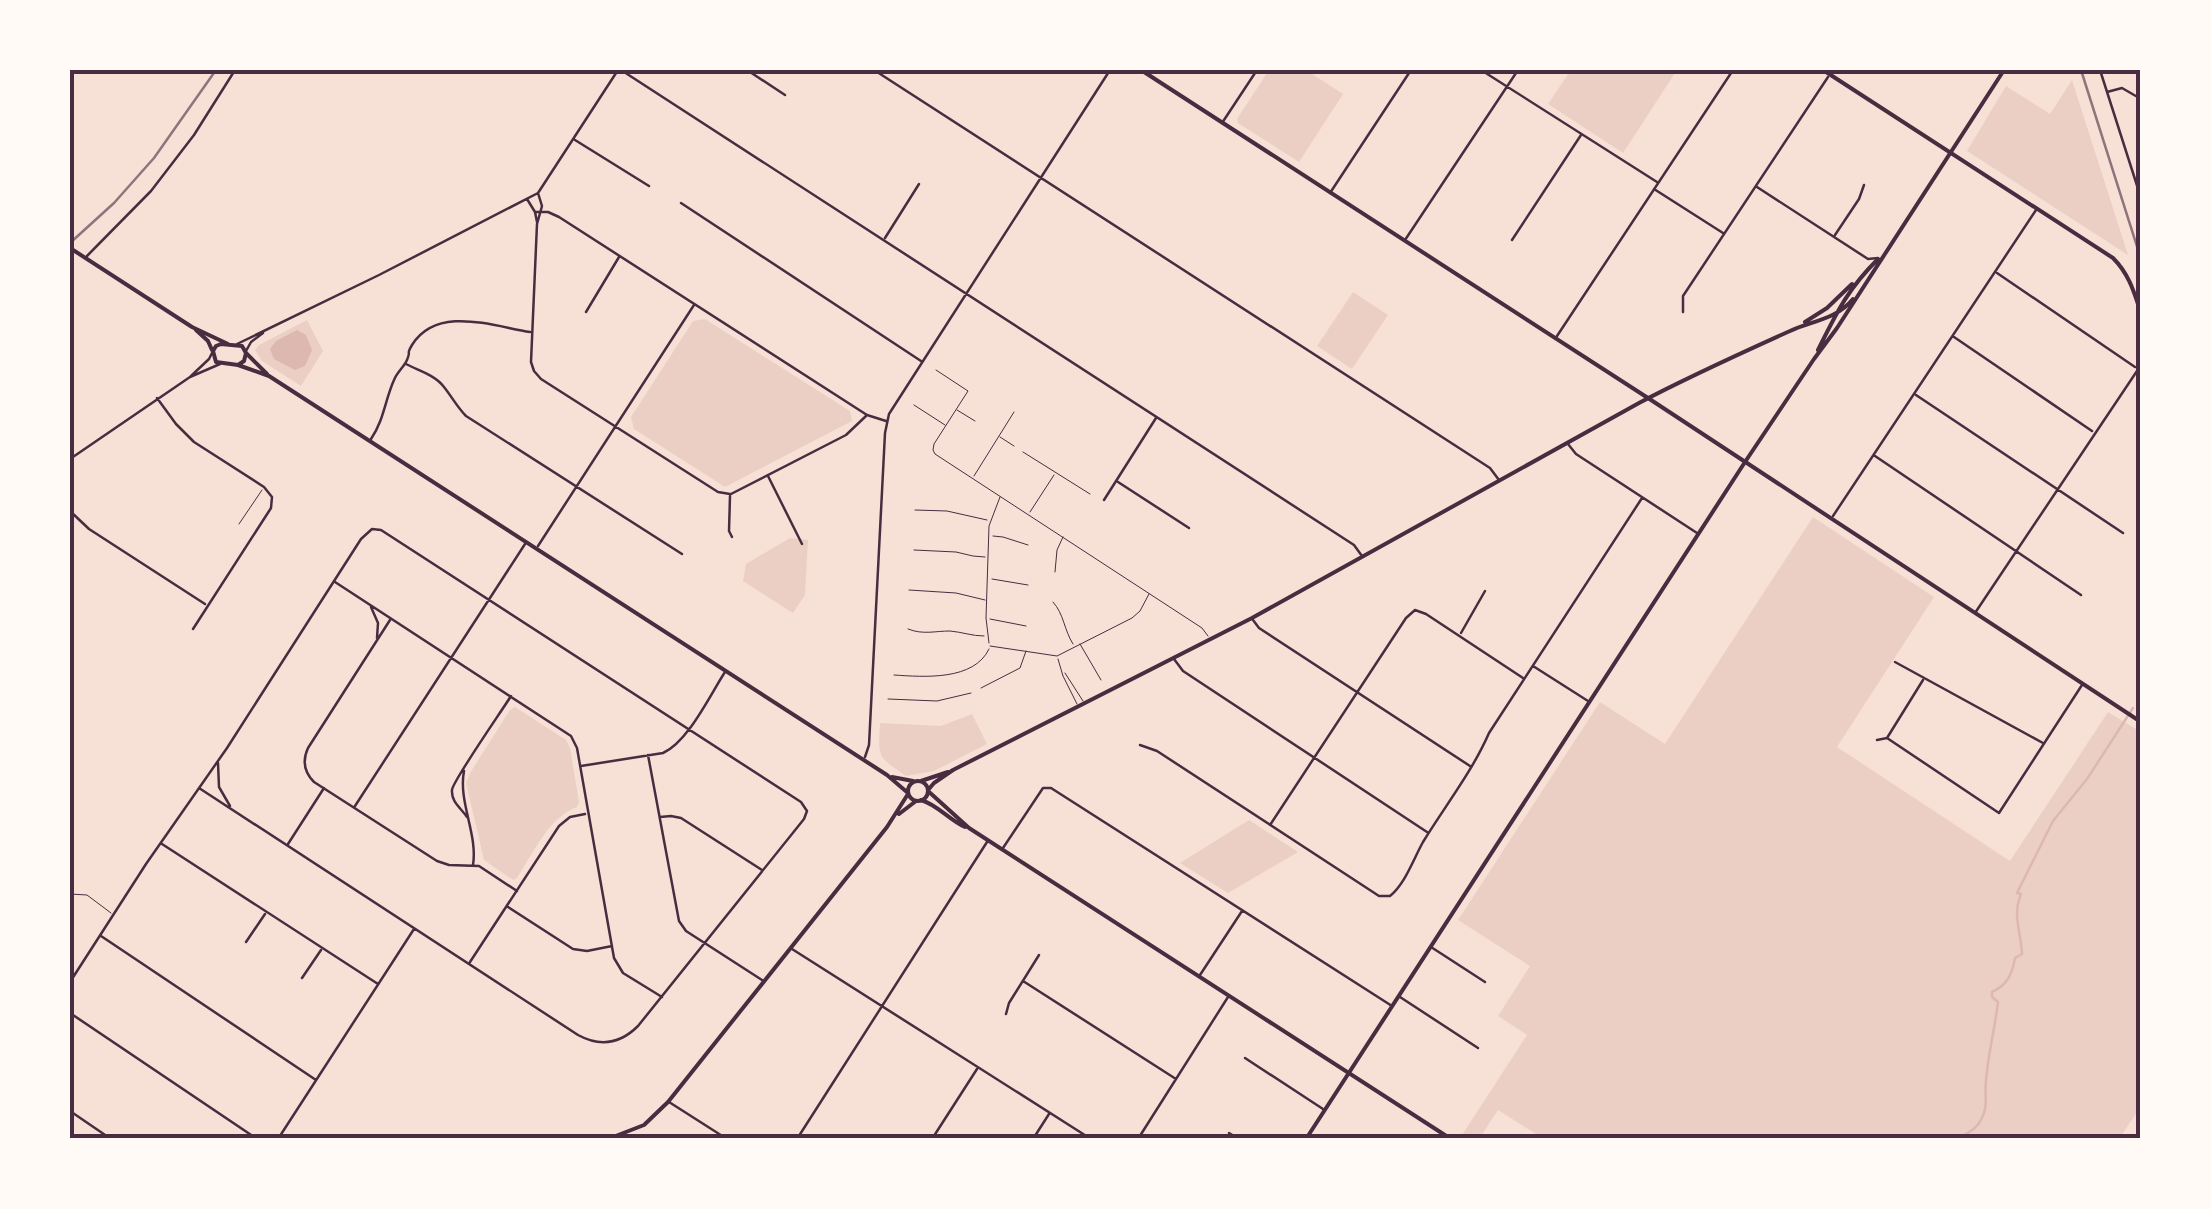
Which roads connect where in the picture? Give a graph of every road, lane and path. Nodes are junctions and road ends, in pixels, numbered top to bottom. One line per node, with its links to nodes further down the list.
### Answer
1 (235, 70): 46 (street)
2 (620, 70): 22 (street); 40 (street)
3 (747, 70): 18 (street)
4 (874, 70): 24 (street)
5 (1110, 70): 24 (street)
6 (1140, 70): 20 (street)
7 (1258, 70): 20 (street)
8 (1412, 70): 32 (street)
9 (1482, 70): 16 (street)
10 (1518, 70): 16 (street)
11 (1733, 70): 25 (street)
12 (1822, 70): 15 (street)
13 (2004, 70): 23 (street)
14 (2100, 70): 17 (street)
15 (1830, 75): 23 (street); 29 (street)
16 (1507, 86): 21 (street); 42 (street)
17 (2107, 92): 19 (street); 34 (street)
18 (785, 95)
19 (2141, 99)
20 (1222, 123): 32 (street)
21 (1582, 134): 25 (street); 41 (street)
22 (574, 140): 28 (street); 31 (street)
23 (1952, 154): 36 (street); 45 (street)
24 (1040, 177): 52 (street); 102 (street)
25 (1658, 182): 30 (street)
26 (919, 184): 40 (street)
27 (1864, 185): 39 (street)
28 (649, 186)
29 (1756, 186): 38 (street); 39 (street)
30 (1654, 189): 38 (street); 63 (street)
31 (538, 192): 33 (street); 37 (street)
32 (1330, 193): 42 (street)
33 (526, 198): 37 (street); 60 (street)
34 (2141, 198)
35 (681, 203): 69 (street)
36 (2037, 209): 50 (street); 56 (street)
37 (538, 211): 44 (street); 61 (street)
38 (1725, 234): 55 (street)
39 (1834, 236): 47 (street)
40 (884, 240): 52 (street)
41 (1512, 240)
42 (1404, 241): 63 (street)
43 (70, 248): 46 (street)
44 (620, 256): 53 (street); 54 (street)
45 (1881, 256): 47 (street); 48 (street); 49 (street)
46 (86, 257): 58 (street)
47 (1868, 260): 48 (street)
48 (1866, 271): 51 (street)
49 (1874, 272): 57 (street); 68 (street)
50 (1995, 272): 62 (street); 73 (street)
51 (1857, 280): 57 (street); 59 (street)
52 (966, 293): 69 (street); 84 (street)
53 (695, 304): 83 (street); 88 (street)
54 (586, 312)
55 (1683, 312)
56 (2141, 313)
57 (1836, 314): 59 (street); 68 (street)
58 (192, 327): 64 (street); 66 (street)
59 (1797, 328): 79 (street)
60 (264, 332): 65 (street); 67 (street)
61 (531, 332): 72 (street); 88 (street)
62 (1953, 336): 77 (street); 89 (street)
63 (1555, 338): 79 (street)
64 (228, 344): 65 (street); 66 (street)
65 (237, 344): 67 (street)
66 (212, 352): 70 (street); 76 (street)
67 (246, 352): 71 (street); 75 (street)
68 (1814, 359): 97 (street)
69 (921, 361): 85 (street)
70 (222, 364): 71 (street); 76 (street)
71 (238, 364): 75 (street)
72 (406, 364): 91 (street); 103 (street)
73 (2139, 367): 89 (street)
74 (936, 370): 81 (lane)
75 (269, 376): 91 (street)
76 (190, 377): 78 (street)
77 (1914, 394): 95 (street); 105 (street)
78 (158, 398): 96 (street); 104 (street)
79 (1648, 398): 92 (street); 97 (street)
80 (914, 405): 87 (lane)
81 (956, 410): 86 (lane); 87 (lane)
82 (1014, 412): 90 (lane)
83 (867, 414): 85 (street); 99 (street)
84 (1157, 417): 101 (street); 131 (street)
85 (887, 422): 188 (street)
86 (975, 422)
87 (945, 426): 100 (lane)
88 (615, 427): 103 (street); 106 (street)
89 (2094, 432): 105 (street)
90 (999, 437): 93 (lane); 100 (lane)
91 (370, 441): 123 (street)
92 (1567, 443): 102 (street); 109 (street)
93 (1014, 446)
94 (1023, 452): 98 (lane)
95 (1874, 455): 114 (street); 128 (street)
96 (70, 459)
97 (1745, 462): 114 (street); 119 (street)
98 (1055, 472): 107 (lane); 113 (lane)
99 (768, 474): 106 (street); 124 (street)
100 (972, 478): 108 (lane)
101 (1116, 481): 110 (street); 117 (street)
102 (1499, 481): 131 (street)
103 (576, 486): 126 (street); 129 (street)
104 (264, 487): 116 (lane); 144 (street)
105 (2057, 490): 118 (street); 128 (street)
106 (730, 494): 121 (street)
107 (1090, 494)
108 (1001, 496): 113 (lane); 115 (lane)
109 (1642, 498): 119 (street); 164 (street)
110 (1104, 500)
111 (915, 510): 115 (lane)
112 (70, 511): 144 (street)
113 (1029, 514): 122 (lane)
114 (1832, 518): 145 (street)
115 (990, 520): 120 (lane)
116 (238, 524)
117 (1190, 528)
118 (2123, 533)
119 (1699, 534): 177 (street)
120 (988, 536): 125 (lane); 130 (lane)
121 (732, 537)
122 (1063, 537): 132 (lane); 138 (lane)
123 (526, 542): 126 (street); 140 (street)
124 (802, 544)
125 (1028, 545)
126 (536, 548): 165 (street)
127 (914, 550): 130 (lane)
128 (2016, 551): 139 (street); 145 (street)
129 (682, 554)
130 (988, 556): 133 (lane)
131 (1363, 557): 148 (street)
132 (1055, 572)
133 (988, 578): 135 (lane); 141 (lane)
134 (334, 581): 140 (street); 143 (street); 186 (street)
135 (1028, 585)
136 (909, 590): 141 (lane)
137 (1485, 591): 153 (street)
138 (1150, 592): 154 (lane); 155 (lane)
139 (2081, 594)
140 (488, 600): 161 (street); 180 (street)
141 (987, 600): 147 (lane)
142 (1053, 602): 158 (lane)
143 (367, 603): 146 (street); 156 (street)
144 (207, 605): 150 (street)
145 (1975, 613): 171 (street)
146 (391, 618): 156 (street); 161 (street)
147 (986, 618): 149 (lane); 152 (lane)
148 (1252, 618): 154 (street); 173 (street)
149 (1026, 626)
150 (193, 629)
151 (908, 629): 152 (lane)
152 (987, 635): 157 (lane)
153 (1460, 635): 168 (street); 173 (street)
154 (1210, 639): 162 (street)
155 (1080, 643): 158 (lane); 170 (lane)
156 (375, 644): 197 (street)
157 (990, 646): 159 (lane); 167 (lane)
158 (1074, 647): 160 (lane)
159 (1026, 651): 160 (lane); 172 (lane)
160 (1057, 656): 166 (lane)
161 (452, 657): 175 (street); 201 (street)
162 (1173, 658): 178 (street); 187 (street)
163 (1896, 662): 169 (street)
164 (1533, 666): 168 (street); 177 (street)
165 (726, 671): 180 (street); 188 (street)
166 (1062, 671): 178 (lane); 178 (lane)
167 (894, 676)
168 (1524, 679): 191 (street)
169 (1924, 679): 181 (street); 183 (street)
170 (1101, 680)
171 (2083, 684): 179 (street); 183 (street)
172 (981, 688)
173 (1358, 692): 187 (street); 191 (street)
174 (970, 693): 176 (lane)
175 (512, 696): 189 (street); 190 (street)
176 (888, 700)
177 (1589, 702): 227 (street)
178 (1081, 705): 192 (street)
179 (2138, 720)
180 (688, 729): 185 (street); 215 (street)
181 (1887, 738): 182 (street); 183 (street)
182 (1877, 740)
183 (2043, 743)
184 (1140, 745): 207 (street)
185 (648, 755): 190 (street); 205 (street)
186 (220, 756): 196 (street); 202 (street)
187 (1315, 756): 207 (street); 209 (street)
188 (864, 760): 193 (street)
189 (467, 765): 204 (street); 204 (street)
190 (580, 766): 203 (street)
191 (1472, 767): 209 (street)
192 (953, 770): 195 (street); 198 (street)
193 (888, 775): 194 (street); 199 (street)
194 (913, 781): 195 (street); 199 (street)
195 (921, 781): 198 (street)
196 (199, 788): 202 (street); 211 (street)
197 (324, 788): 201 (street); 212 (street)
198 (928, 791): 200 (street); 208 (street)
199 (908, 794): 200 (street); 206 (street)
200 (919, 800): 206 (street); 208 (street)
201 (354, 808): 214 (street)
202 (234, 810): 212 (street)
203 (588, 814): 216 (street); 226 (street)
204 (467, 817): 214 (street)
205 (660, 818): 215 (street); 225 (street)
206 (892, 820): 229 (street)
207 (1270, 825): 209 (street)
208 (969, 828): 210 (street)
209 (1429, 833)
210 (988, 841): 213 (street); 242 (street)
211 (161, 843): 219 (street); 221 (street)
212 (287, 845): 222 (street)
213 (1002, 850): 220 (street); 232 (street)
214 (473, 865): 216 (street)
215 (763, 871): 225 (street)
216 (517, 890): 218 (street)
217 (70, 894): 221 (lane)
218 (507, 906): 226 (street); 231 (street)
219 (266, 911): 224 (street); 228 (street)
220 (1242, 911): 232 (street); 243 (street)
221 (114, 915): 223 (street)
222 (415, 928): 231 (street); 238 (street)
223 (100, 936): 236 (street); 251 (street)
224 (246, 942)
225 (704, 944): 234 (street); 241 (street)
226 (612, 946): 241 (street)
227 (1431, 947): 237 (street); 240 (street)
228 (322, 948): 233 (street); 238 (street)
229 (790, 948): 234 (street); 242 (street)
230 (1039, 956): 235 (street)
231 (470, 964): 241 (street)
232 (1199, 976): 239 (street)
233 (302, 978)
234 (764, 981): 252 (street)
235 (1023, 981): 245 (street); 250 (street)
236 (70, 982)
237 (1485, 982)
238 (378, 984): 251 (street)
239 (1229, 996): 249 (street); 250 (street)
240 (1399, 996): 243 (street); 246 (street)
241 (662, 998)
242 (882, 1006): 248 (street); 263 (street)
243 (1392, 1006): 249 (street)
244 (70, 1013): 259 (street)
245 (1006, 1014)
246 (1478, 1048)
247 (1244, 1058): 253 (street)
248 (978, 1068): 255 (street); 264 (street)
249 (1348, 1073): 253 (street); 256 (street)
250 (1176, 1079): 267 (street)
251 (316, 1080): 260 (street)
252 (668, 1102): 261 (street); 262 (street)
253 (1325, 1110): 269 (street)
254 (70, 1111): 258 (street)
255 (1050, 1113): 265 (street); 266 (street)
256 (1438, 1131): 270 (street); 271 (street)
257 (1229, 1133): 268 (street)
258 (111, 1139)
259 (257, 1139)
260 (278, 1139)
261 (608, 1139)
262 (727, 1139)
263 (797, 1139)
264 (932, 1139)
265 (1033, 1139)
266 (1091, 1139)
267 (1138, 1139)
268 (1239, 1139)
269 (1306, 1139)
270 (1434, 1139)
271 (1451, 1139)

